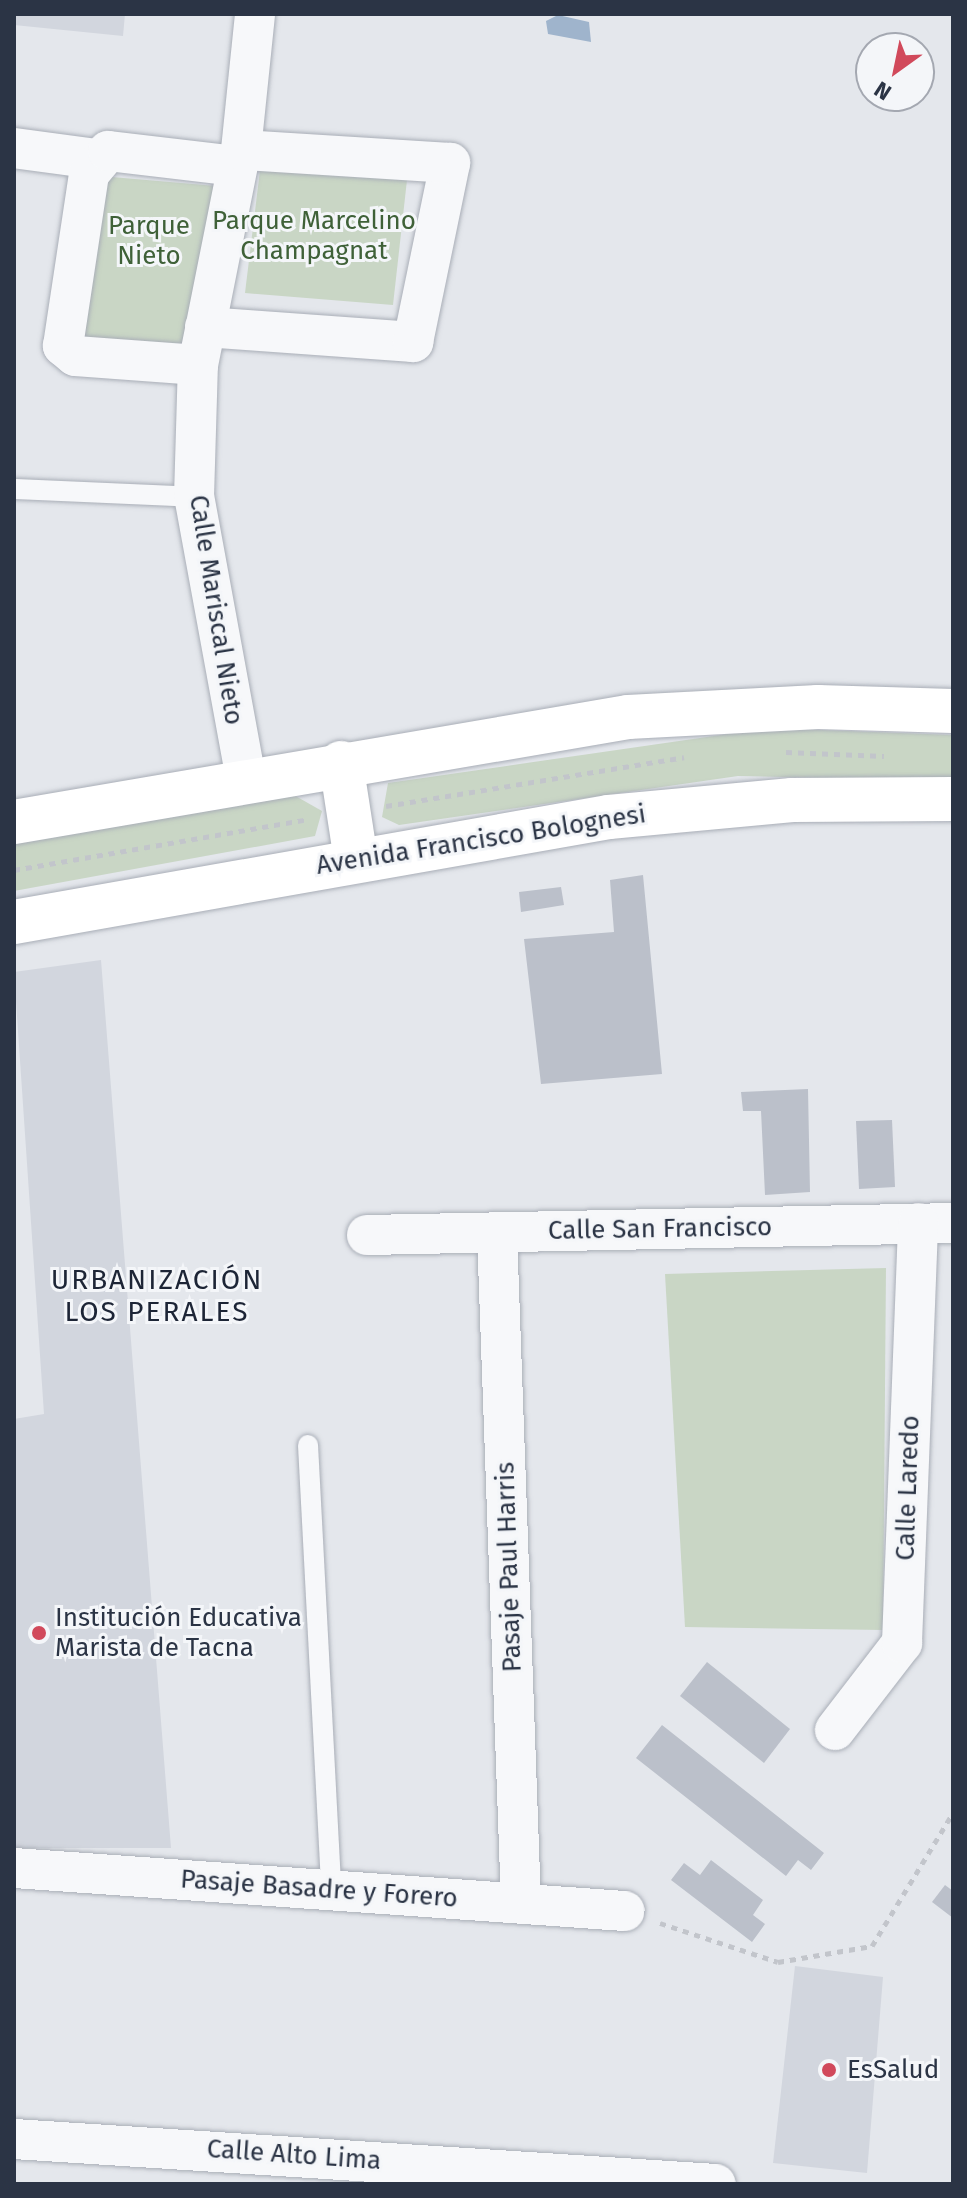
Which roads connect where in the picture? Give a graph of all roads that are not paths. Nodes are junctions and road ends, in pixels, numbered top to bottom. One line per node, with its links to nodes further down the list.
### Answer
1 (255, 14): 3 (street, Calle Mariscal Nieto)
2 (14, 148): 4 (street)
3 (239, 158): 4 (street); 5 (street, Calle Mariscal Nieto); 5 (street)
4 (95, 159): 5 (street)
5 (202, 346): 7 (street, Calle Mariscal Nieto)
6 (14, 489): 7 (lane)
7 (194, 497): 10 (street, Calle Mariscal Nieto)
8 (953, 711): 9 (main road)
9 (341, 763): 10 (main road); 13 (main road)
10 (246, 779): 12 (main road)
11 (953, 799): 13 (main road, Avenida Francisco Bolognesi)
12 (14, 822)
13 (356, 860): 14 (main road, Avenida Francisco Bolognesi)
14 (14, 922)
15 (935, 1223): 16 (street, Calle San Francisco); 19 (street, Calle Laredo)
16 (497, 1233): 17 (street, Calle San Francisco); 22 (street, Pasaje Paul Harris)
17 (367, 1235)
18 (308, 1445): 21 (lane)
19 (835, 1730)
20 (14, 1868): 21 (street, Pasaje Basadre y Forero)
21 (331, 1891): 22 (street, Pasaje Basadre y Forero)
22 (521, 1902): 23 (street, Pasaje Basadre y Forero)
23 (624, 1911)
24 (14, 2139): 25 (street, Calle Alto Lima)
25 (716, 2184)

